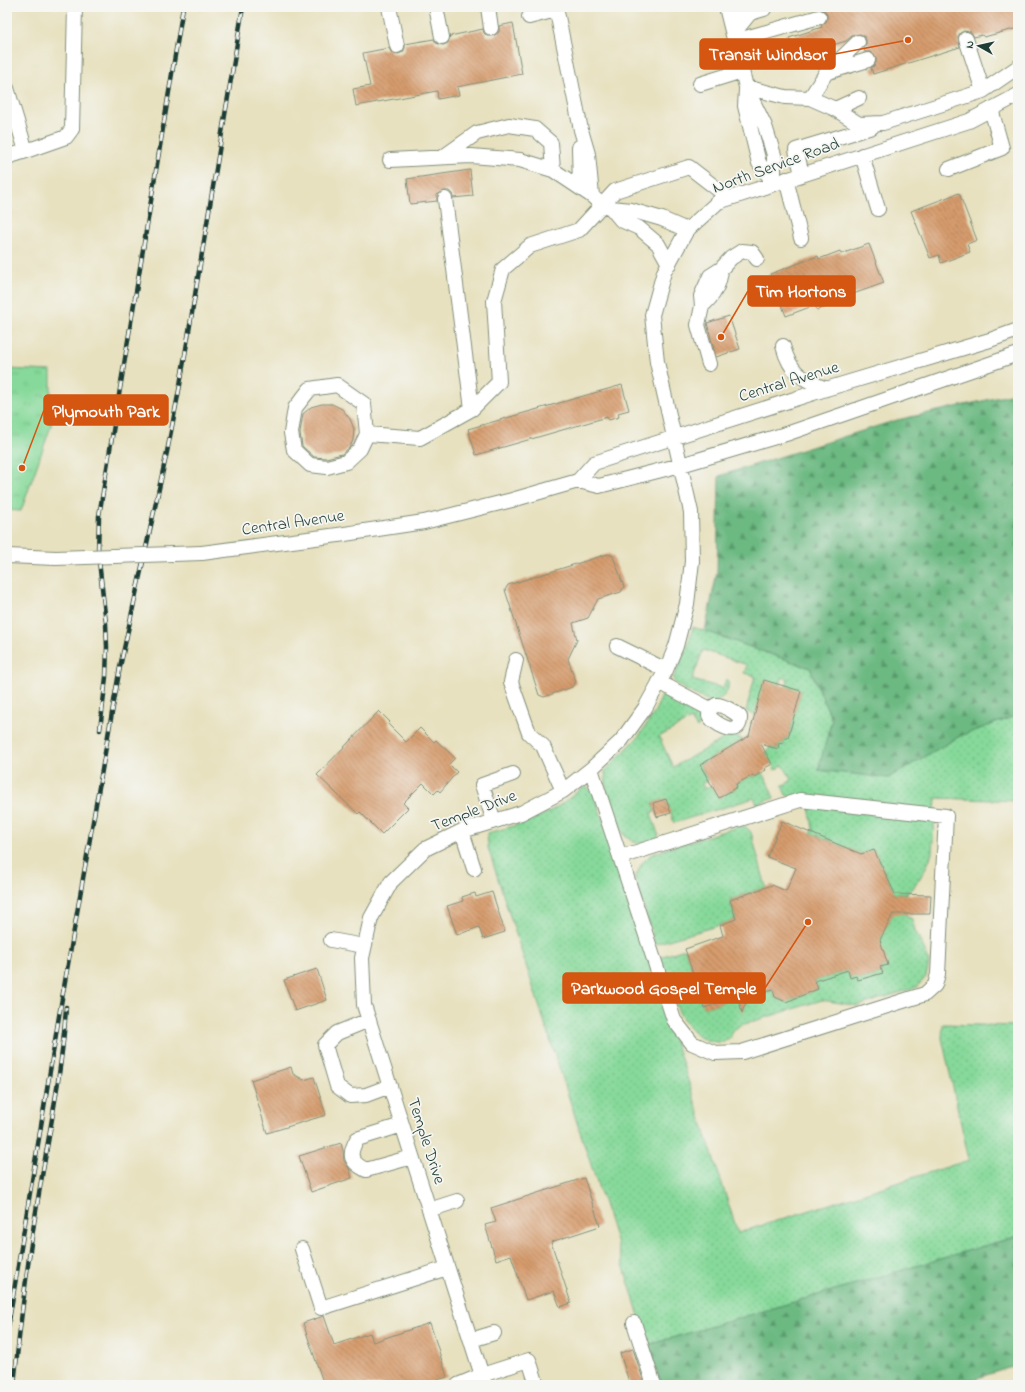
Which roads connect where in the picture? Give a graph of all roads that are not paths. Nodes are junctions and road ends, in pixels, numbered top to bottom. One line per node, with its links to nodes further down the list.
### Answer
1 (75, 7): 32 (street)
2 (389, 7): 16 (street)
3 (436, 7): 12 (street)
4 (488, 7): 11 (street)
5 (742, 7): 8 (street)
6 (556, 9): 9 (street); 31 (street)
7 (764, 9): 13 (street)
8 (728, 13): 13 (street)
9 (529, 17)
10 (819, 17): 13 (street)
11 (491, 28)
12 (442, 37)
13 (734, 38): 19 (street)
14 (966, 39): 24 (street)
15 (858, 42): 20 (street)
16 (397, 46)
17 (868, 60): 20 (street)
18 (1018, 67): 24 (street)
19 (742, 71): 21 (street); 22 (street)
20 (826, 72): 26 (street)
21 (700, 84)
22 (746, 87): 26 (street); 40 (street)
23 (7, 88): 32 (street)
24 (984, 91): 30 (street)
25 (1018, 95): 28 (street, North Service Road)
26 (810, 98): 29 (street)
27 (859, 98): 29 (street)
28 (991, 109): 33 (street, North Service Road); 37 (street)
29 (835, 110): 30 (street)
30 (884, 123): 39 (street)
31 (581, 130): 41 (street); 44 (street)
32 (26, 151): 34 (street)
33 (862, 155): 39 (street, North Service Road); 45 (street)
34 (7, 157)
35 (443, 158): 36 (street); 38 (street); 38 (street)
36 (390, 160)
37 (949, 169)
38 (553, 170): 41 (street)
39 (802, 174): 40 (street, North Service Road)
40 (780, 181): 42 (street, North Service Road); 47 (street)
41 (580, 188): 44 (street)
42 (728, 198): 44 (street); 46 (street, North Service Road)
43 (445, 200): 55 (street)
44 (601, 203): 46 (street); 49 (street); 55 (street)
45 (878, 209)
46 (688, 230): 49 (street, North Service Road)
47 (801, 238)
48 (757, 259): 53 (street)
49 (669, 264): 57 (street, North Service Road)
50 (1018, 330): 54 (street, Central Avenue)
51 (783, 346): 54 (street)
52 (1018, 354): 58 (street, Central Avenue)
53 (709, 364)
54 (826, 389): 57 (street, Central Avenue)
55 (472, 409): 56 (street)
56 (367, 434): 56 (street)
57 (674, 437): 58 (street, Temple Drive); 59 (street, Central Avenue)
58 (681, 465): 59 (street, Central Avenue); 63 (street, Temple Drive)
59 (578, 481): 60 (street, Central Avenue, bridge)
60 (7, 556)
61 (617, 646): 63 (street)
62 (516, 660): 67 (street)
63 (663, 676): 64 (street); 65 (street, Temple Drive)
64 (710, 709)
65 (591, 769): 67 (street, Temple Drive); 70 (street)
66 (514, 774): 68 (street)
67 (563, 791): 68 (street, Temple Drive)
68 (494, 821): 69 (street, Temple Drive)
69 (462, 831): 71 (street); 73 (street, Temple Drive)
70 (621, 857): 70 (street)
71 (474, 869)
72 (330, 940): 73 (street)
73 (364, 946): 74 (street, Temple Drive)
74 (369, 1020): 75 (street, Temple Drive); 75 (street)
75 (390, 1086): 76 (street, Temple Drive)
76 (402, 1125): 77 (street, Temple Drive); 77 (street)
77 (412, 1156): 79 (street, Temple Drive)
78 (457, 1201): 79 (street)
79 (429, 1210): 81 (street, Temple Drive)
80 (302, 1249): 81 (street)
81 (447, 1268): 84 (street, Temple Drive)
82 (634, 1324): 88 (street)
83 (494, 1333): 84 (street)
84 (471, 1340): 85 (street, Temple Drive)
85 (483, 1380): 86 (street); 87 (street)
86 (458, 1385)
87 (537, 1385)
88 (654, 1385)

